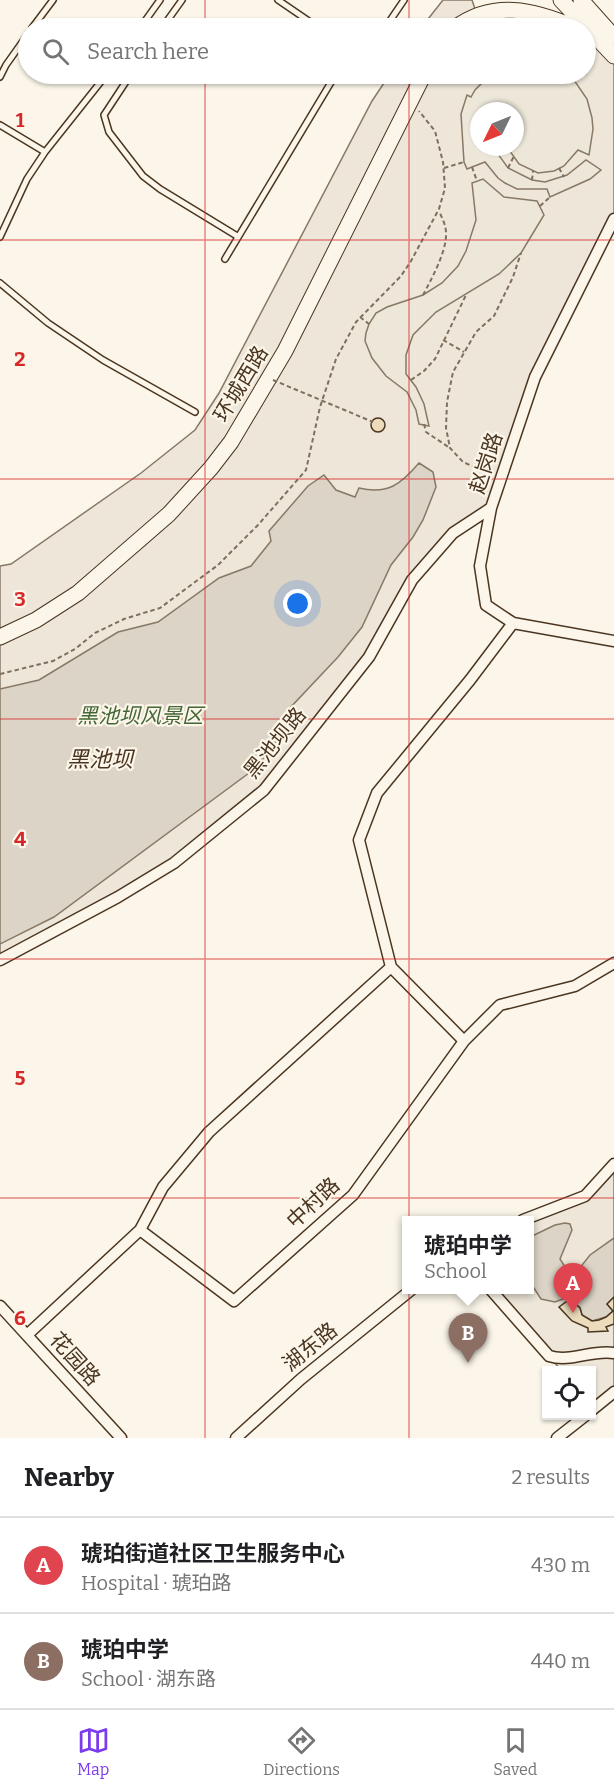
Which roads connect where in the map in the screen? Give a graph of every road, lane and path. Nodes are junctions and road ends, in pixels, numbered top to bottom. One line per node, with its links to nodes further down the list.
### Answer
1 (53, 0): 9 (lane)
2 (160, 0): 10 (lane)
3 (182, 0): 11 (lane)
4 (278, 0): 12 (lane)
5 (404, 0): 13 (lane)
6 (561, 0): 16 (street)
7 (581, 0): 17 (street); 18 (street)
8 (483, 4): 14 (street); 15 (street)
9 (40, 18)
10 (147, 18)
11 (169, 18)
12 (305, 18)
13 (392, 18)
14 (466, 18)
15 (553, 18)
16 (580, 18)
17 (590, 18)
18 (614, 20)
19 (600, 36): 20 (street); 22 (street)
20 (614, 45)
21 (18, 48): 24 (lane)
22 (614, 56)
23 (0, 61): 24 (lane)
24 (6, 65): 25 (lane)
25 (0, 77)
26 (99, 84): 32 (lane)
27 (124, 84): 47 (lane)
28 (330, 84): 47 (lane)
29 (419, 84): 30 (street, 环城西路)
30 (410, 103): 36 (path); 67 (street, 环城西路)
31 (0, 125): 32 (lane)
32 (45, 152): 48 (lane)
33 (513, 156): 37 (path)
34 (464, 162): 36 (path)
35 (472, 167): 42 (path)
36 (444, 168): 45 (path)
37 (508, 168)
38 (559, 168): 40 (path)
39 (533, 171): 41 (path)
40 (564, 177)
41 (532, 180)
42 (477, 181)
43 (550, 197): 44 (path)
44 (540, 206)
45 (439, 209): 52 (path); 54 (path)
46 (614, 219): 64 (street, 赵岗路)
47 (237, 236): 50 (lane)
48 (0, 237)
49 (521, 253): 57 (path)
50 (225, 259)
51 (0, 283): 60 (lane)
52 (423, 295)
53 (466, 295): 56 (path)
54 (360, 317): 55 (path); 69 (path)
55 (369, 324)
56 (443, 340): 57 (path); 59 (path)
57 (464, 352): 63 (path)
58 (273, 381): 61 (path, bridge)
59 (411, 381)
60 (195, 412)
61 (372, 422)
62 (424, 424): 63 (path)
63 (450, 448): 64 (path)
64 (501, 479): 65 (street, 赵岗路)
65 (491, 508): 66 (street, 赵岗路); 70 (street, 黑池坝路)
66 (513, 623): 68 (street, 赵岗路); 72 (street)
67 (0, 637)
68 (614, 641)
69 (0, 674)
70 (0, 960)
71 (614, 963): 73 (street, 中村路)
72 (391, 967): 73 (street); 76 (street)
73 (464, 1041): 76 (street, 中村路)
74 (614, 1164): 75 (street)
75 (534, 1217)
76 (140, 1230): 80 (street)
77 (406, 1294): 88 (street, 湖东路)
78 (495, 1294): 81 (street)
79 (0, 1306): 80 (street, 花园路)
80 (27, 1335): 85 (street, 花园路)
81 (614, 1353)
82 (614, 1392): 83 (street)
83 (596, 1406)
84 (580, 1420): 89 (street)
85 (109, 1425): 86 (street); 87 (street, 花园路)
86 (107, 1438)
87 (121, 1438)
88 (236, 1438)
89 (557, 1438)

